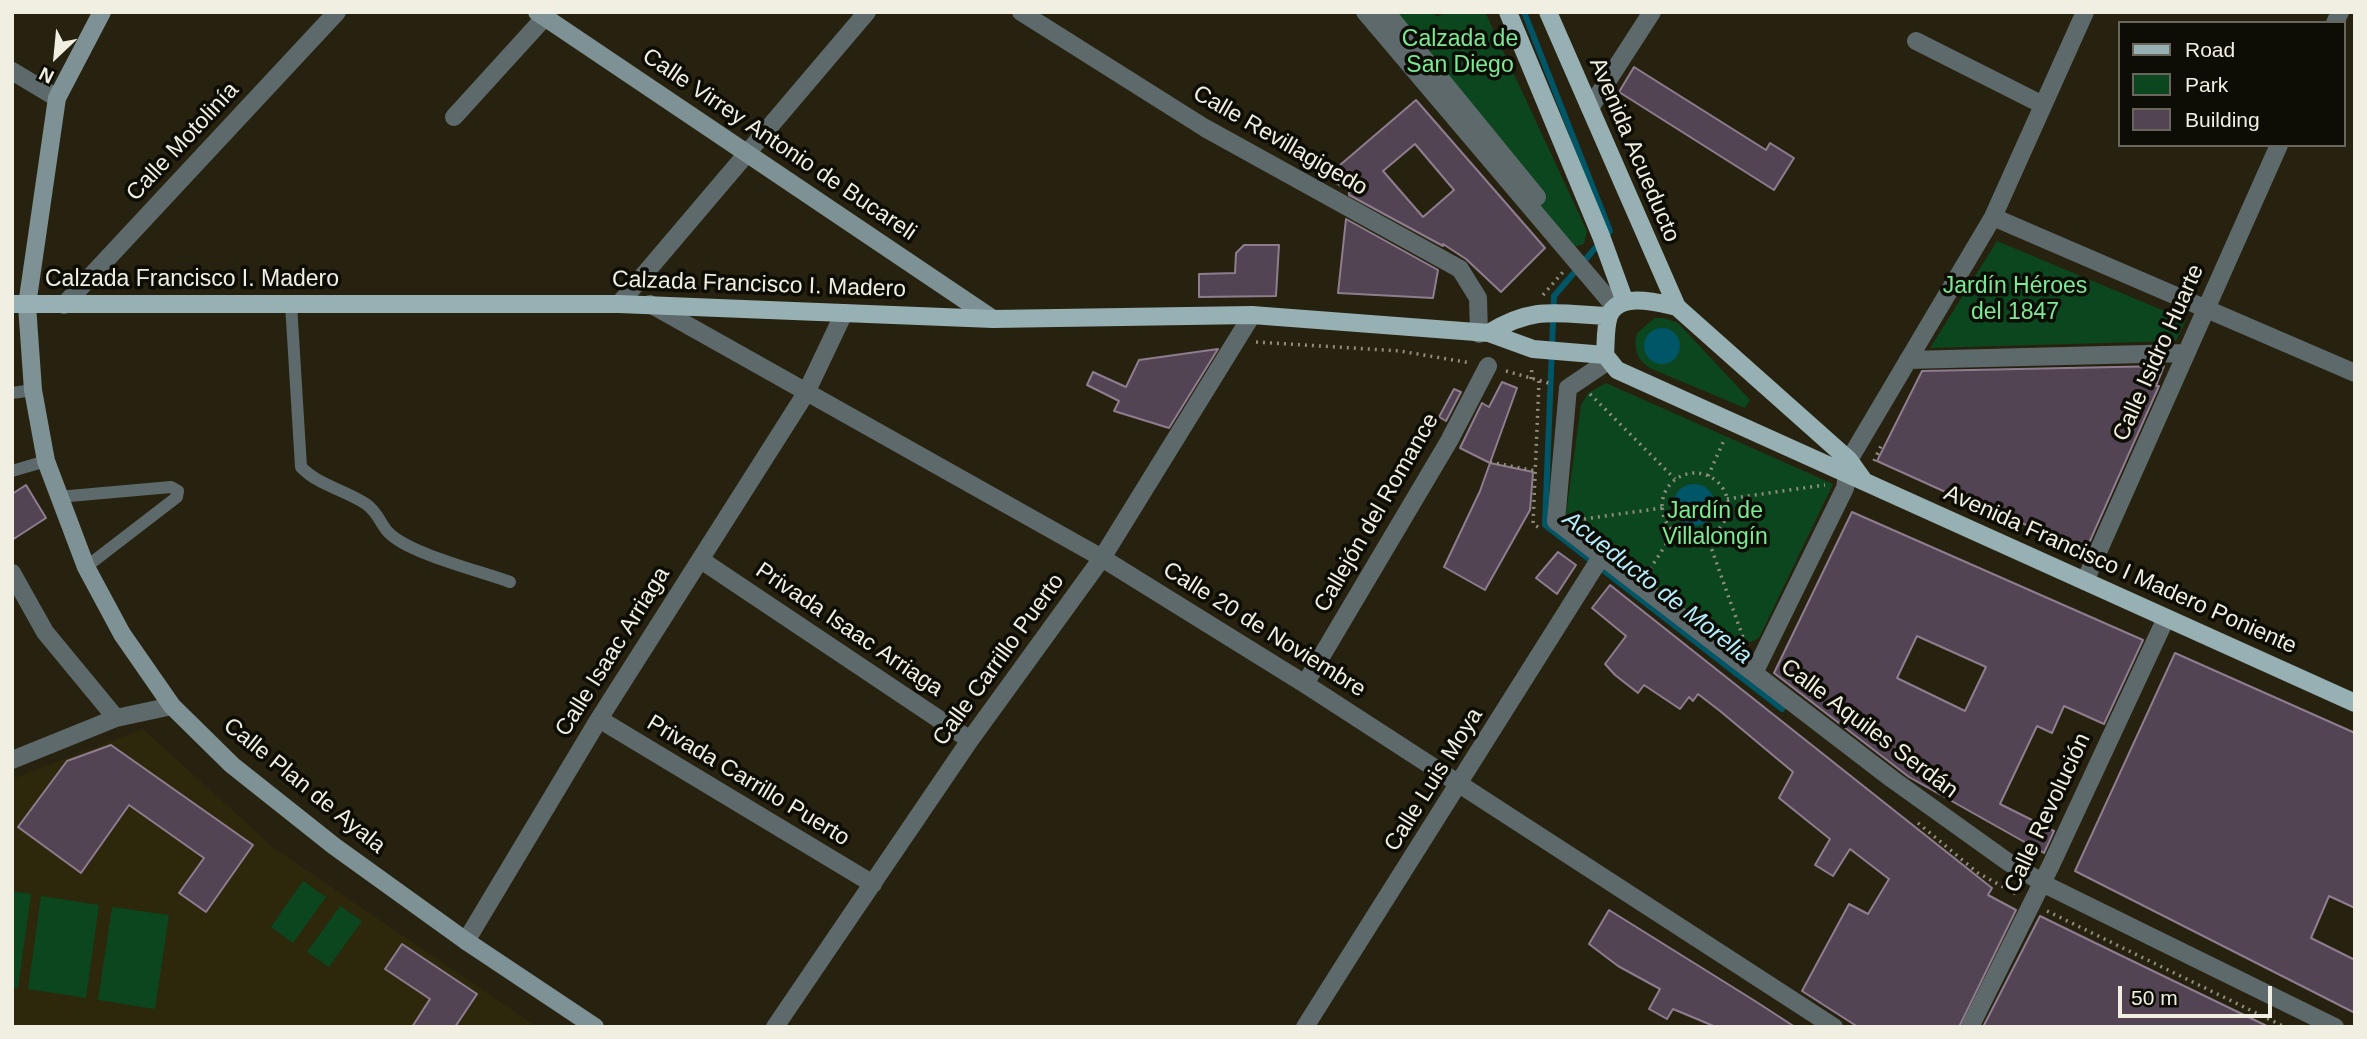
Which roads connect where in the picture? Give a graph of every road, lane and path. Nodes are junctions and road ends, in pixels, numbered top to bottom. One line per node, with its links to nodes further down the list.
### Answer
1 (102, 12): 14 (street, Calle Plan de Ayala)
2 (337, 12): 27 (street, Calle Motolinía)
3 (867, 12): 19 (street)
4 (1021, 12): 34 (street, Calle Revillagigedo)
5 (1365, 12): 21 (street)
6 (1386, 12): 21 (street)
7 (1508, 12): 30 (main road)
8 (1548, 12): 16 (main road, Avenida Acueducto)
9 (1652, 12): 16 (street)
10 (2085, 12): 15 (street)
11 (541, 15): 17 (street); 19 (street, Calle Virrey Antonio de Bucareli)
12 (1916, 41): 15 (street)
13 (12, 71): 14 (street)
14 (57, 98): 23 (street, Calle Plan de Ayala)
15 (2043, 105): 20 (street)
16 (1590, 108): 28 (main road, Avenida Acueducto)
17 (454, 117)
18 (2278, 147): 29 (street, Calle Isidro Huarte)
19 (747, 153): 22 (street); 33 (street, Calle Virrey Antonio de Bucareli)
20 (1993, 217): 29 (street); 39 (street)
21 (1583, 261): 26 (path); 30 (street)
22 (619, 303): 24 (main road, Calzada Francisco I. Madero); 25 (main road, Calzada Francisco I. Madero)
23 (20, 304): 27 (main road, Calzada Francisco I. Madero); 44 (street, Calle Plan de Ayala)
24 (291, 304): 27 (main road, Calzada Francisco I. Madero); 72 (lane)
25 (650, 304): 31 (main road, Calzada Francisco I. Madero); 46 (street, Calle 20 de Noviembre)
26 (1536, 304)
27 (64, 305)
28 (1677, 307): 30 (main road); 54 (main road)
29 (2205, 308): 37 (street, Calle Isidro Huarte); 41 (street)
30 (1616, 309): 34 (main road); 38 (main road)
31 (844, 313): 33 (main road, Calzada Francisco I. Madero); 46 (street, Calle Isaac Arriaga)
32 (1252, 315): 33 (main road, Calzada Francisco I. Madero); 34 (main road, Calzada Francisco I. Madero); 35 (street, Calle Carrillo Puerto)
33 (993, 319)
34 (1484, 333): 38 (main road, Calzada Francisco I. Madero)
35 (1238, 341): 36 (path); 66 (street, Calle Carrillo Puerto)
36 (1400, 351)
37 (2184, 353): 39 (street); 71 (street, Calle Isidro Huarte)
38 (1606, 358): 54 (main road, Avenida Francisco I Madero Poniente); 65 (street, Calle Aquiles Serdán)
39 (1909, 360): 54 (street)
40 (1488, 366): 78 (street, Callejón del Romance)
41 (2355, 373)
42 (1539, 381): 53 (path)
43 (1597, 388): 47 (path)
44 (33, 390): 45 (lane); 50 (street, Calle Plan de Ayala)
45 (12, 393)
46 (806, 393): 66 (street, Calle 20 de Noviembre); 67 (street, Calle Isaac Arriaga)
47 (1588, 393): 48 (path); 57 (path)
48 (1585, 399)
49 (1714, 431): 55 (path)
50 (46, 461): 52 (lane); 58 (street, Calle Plan de Ayala)
51 (1490, 462): 53 (path)
52 (12, 471)
53 (1536, 471): 62 (path)
54 (1854, 473): 71 (main road, Avenida Francisco I Madero Poniente); 77 (street)
55 (1708, 476): 57 (path); 59 (path)
56 (1821, 478): 59 (path)
57 (1675, 479): 60 (path)
58 (58, 497): 68 (street, Calle Plan de Ayala); 68 (lane)
59 (1727, 499): 64 (path)
60 (1662, 508): 61 (path); 63 (path)
61 (1579, 519)
62 (1533, 524)
63 (1674, 531): 64 (path); 69 (path)
64 (1707, 536): 75 (path)
65 (1601, 557): 77 (street, Calle Aquiles Serdán); 85 (street, Calle Luis Moya)
66 (1102, 558): 78 (street, Calle 20 de Noviembre); 83 (street, Calle Carrillo Puerto)
67 (701, 560): 82 (street, Calle Isaac Arriaga); 83 (street, Privada Isaac Arriaga)
68 (86, 567): 80 (street, Calle Plan de Ayala)
69 (1649, 570)
70 (12, 573): 81 (street)
71 (2085, 581): 73 (main road, Avenida Francisco I Madero Poniente)
72 (510, 582)
73 (2166, 618): 79 (main road, Avenida Francisco I Madero Poniente); 86 (street, Calle Revolución)
74 (1752, 641): 75 (path)
75 (1746, 644): 76 (path)
76 (1735, 649)
77 (1754, 673): 86 (street, Calle Aquiles Serdán)
78 (1305, 684): 85 (street, Calle 20 de Noviembre)
79 (2355, 703)
80 (172, 706): 81 (street); 89 (street, Calle Plan de Ayala)
81 (116, 718): 84 (street)
82 (599, 719): 87 (street, Privada Carrillo Puerto); 89 (street, Calle Isaac Arriaga)
83 (970, 740): 87 (street, Calle Carrillo Puerto)
84 (12, 760)
85 (1460, 785): 92 (street, Calle Luis Moya); 93 (street, Calle 20 de Noviembre)
86 (2043, 883): 88 (street, Calle Revolución); 96 (street, Calle Aquiles Serdán)
87 (873, 884): 91 (street, Calle Carrillo Puerto)
88 (2033, 903): 94 (street, Calle Revolución); 95 (path)
89 (466, 941): 90 (street, Calle Plan de Ayala)
90 (595, 1027)
91 (775, 1027)
92 (1305, 1027)
93 (1834, 1027)
94 (1970, 1027)
95 (2285, 1027)
96 (2335, 1027)

